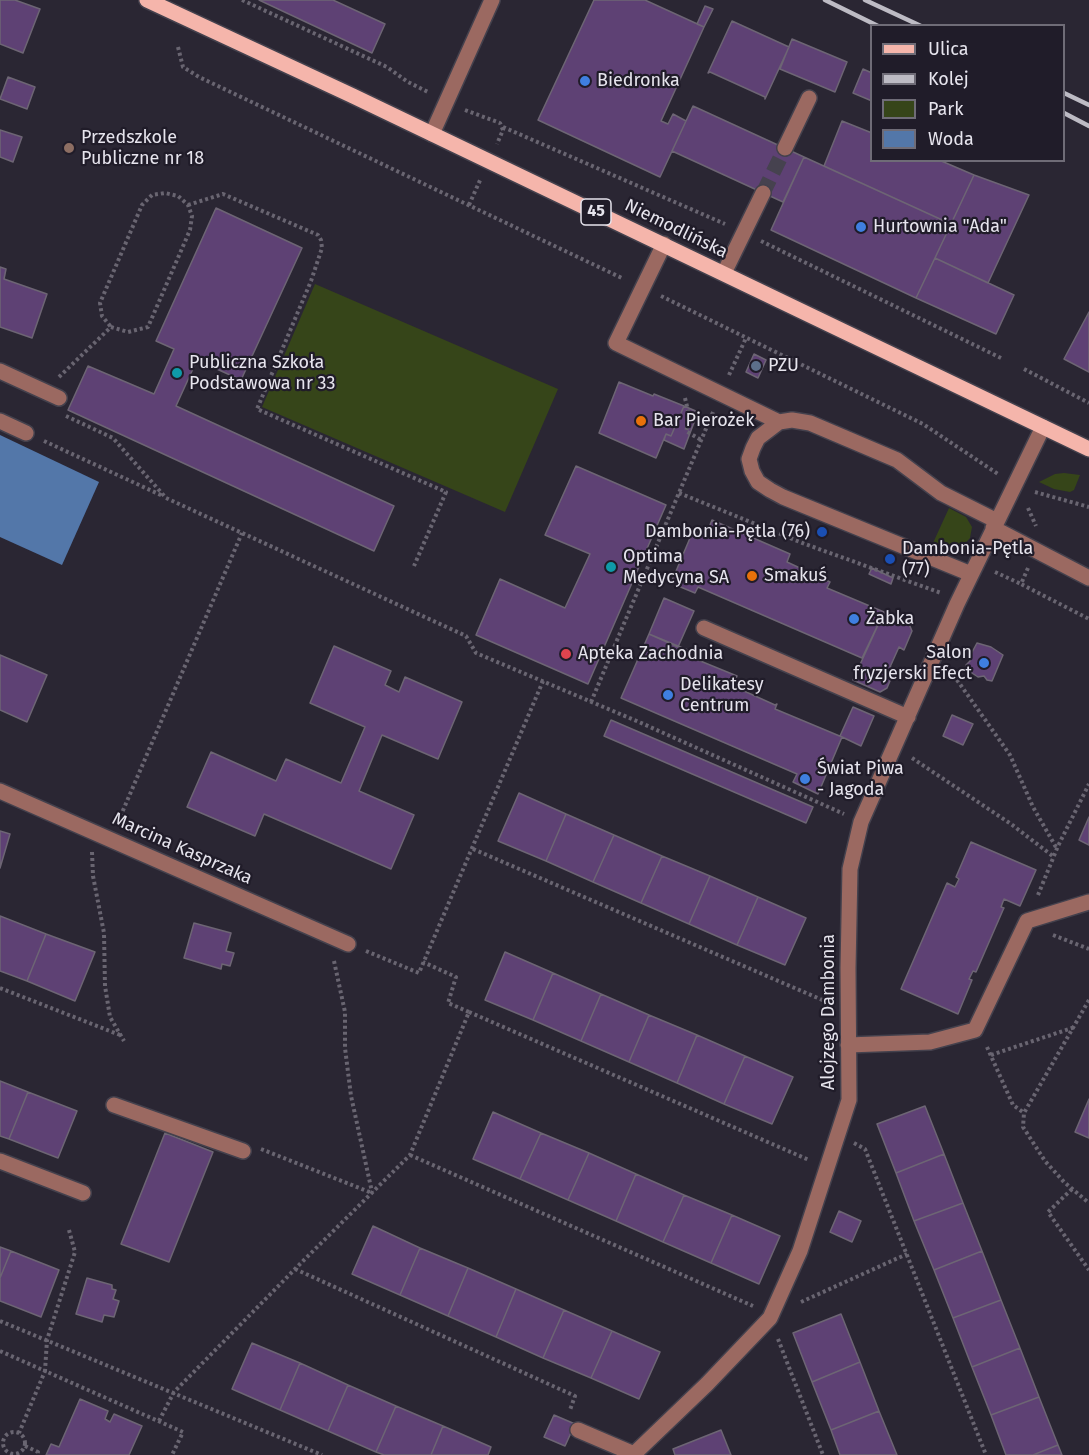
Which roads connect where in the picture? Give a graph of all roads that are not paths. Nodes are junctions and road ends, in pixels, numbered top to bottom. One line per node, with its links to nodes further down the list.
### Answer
1 (147, 0): 4 (main road, Niemodlińska / 45)
2 (492, 0): 4 (street)
3 (810, 98): 5 (street)
4 (432, 134): 7 (main road, Niemodlińska / 45)
5 (785, 148)
6 (763, 193): 8 (street)
7 (664, 244): 8 (main road, Niemodlińska / 45); 12 (street)
8 (724, 273): 13 (main road, Niemodlińska / 45)
9 (0, 372): 10 (street)
10 (59, 398)
11 (0, 421): 14 (street)
12 (779, 422): 16 (street); 17 (street)
13 (1043, 427): 15 (main road, Niemodlińska / 45); 16 (street, Alojzego Dambonia)
14 (26, 433)
15 (1089, 449)
16 (995, 524): 17 (street, Alojzego Dambonia); 18 (street)
17 (971, 574): 20 (street, Alojzego Dambonia)
18 (1089, 578)
19 (704, 628): 20 (street)
20 (908, 717): 24 (street, Alojzego Dambonia)
21 (0, 790): 23 (street, Marcina Kasprzaka)
22 (1089, 902): 24 (street)
23 (348, 944)
24 (848, 1045): 30 (street, Alojzego Dambonia)
25 (114, 1105): 26 (street)
26 (243, 1150)
27 (0, 1161): 28 (street)
28 (83, 1193)
29 (578, 1430): 30 (street)
30 (633, 1455)

